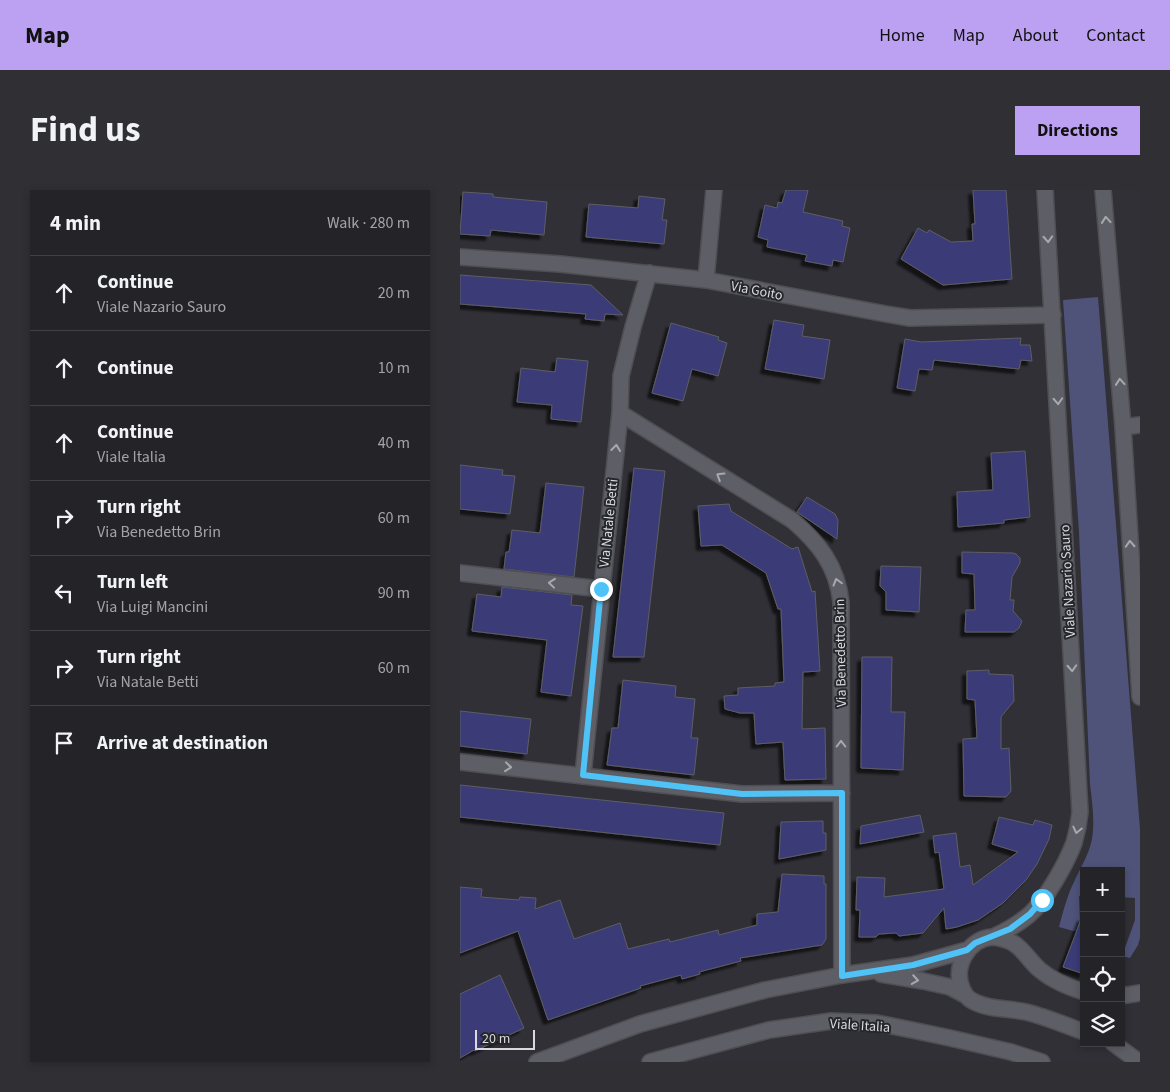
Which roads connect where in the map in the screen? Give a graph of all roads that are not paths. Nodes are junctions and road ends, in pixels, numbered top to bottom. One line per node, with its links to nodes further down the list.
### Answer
1 (714, 190): 6 (street)
2 (1046, 190): 7 (street, Viale Nazario Sauro, one-way to 7)
3 (1103, 190): 10 (street, one-way to 3)
4 (460, 256): 5 (street, Via Goito)
5 (649, 273): 6 (street, Via Goito); 8 (street, Via Natale Betti)
6 (706, 280): 7 (street, Via Goito)
7 (1053, 315): 17 (street, Viale Nazario Sauro, one-way to 17)
8 (620, 413): 12 (street, Via Natale Betti, one-way to 8); 16 (street, Via Benedetto Brin, one-way to 8)
9 (1140, 425): 10 (street)
10 (1123, 427): 13 (street, one-way to 10)
11 (460, 573): 12 (street, one-way to 11)
12 (601, 589): 15 (street, Via Natale Betti)
13 (1140, 697)
14 (460, 762): 15 (street, one-way to 15)
15 (583, 775): 16 (street)
16 (842, 793): 20 (street, Via Benedetto Brin)
17 (993, 937): 18 (street, Viale Nazario Sauro); 21 (street)
18 (967, 950): 19 (street); 23 (street)
19 (867, 972): 20 (street); 23 (street, one-way to 23)
20 (842, 976): 28 (street)
21 (1080, 990)
22 (1140, 992): 24 (street)
23 (965, 995): 25 (street)
24 (1125, 995)
25 (1080, 1031)
26 (1118, 1047): 27 (street)
27 (1140, 1061)
28 (537, 1062)
29 (650, 1062): 30 (street, Viale Italia)
30 (1042, 1062)

